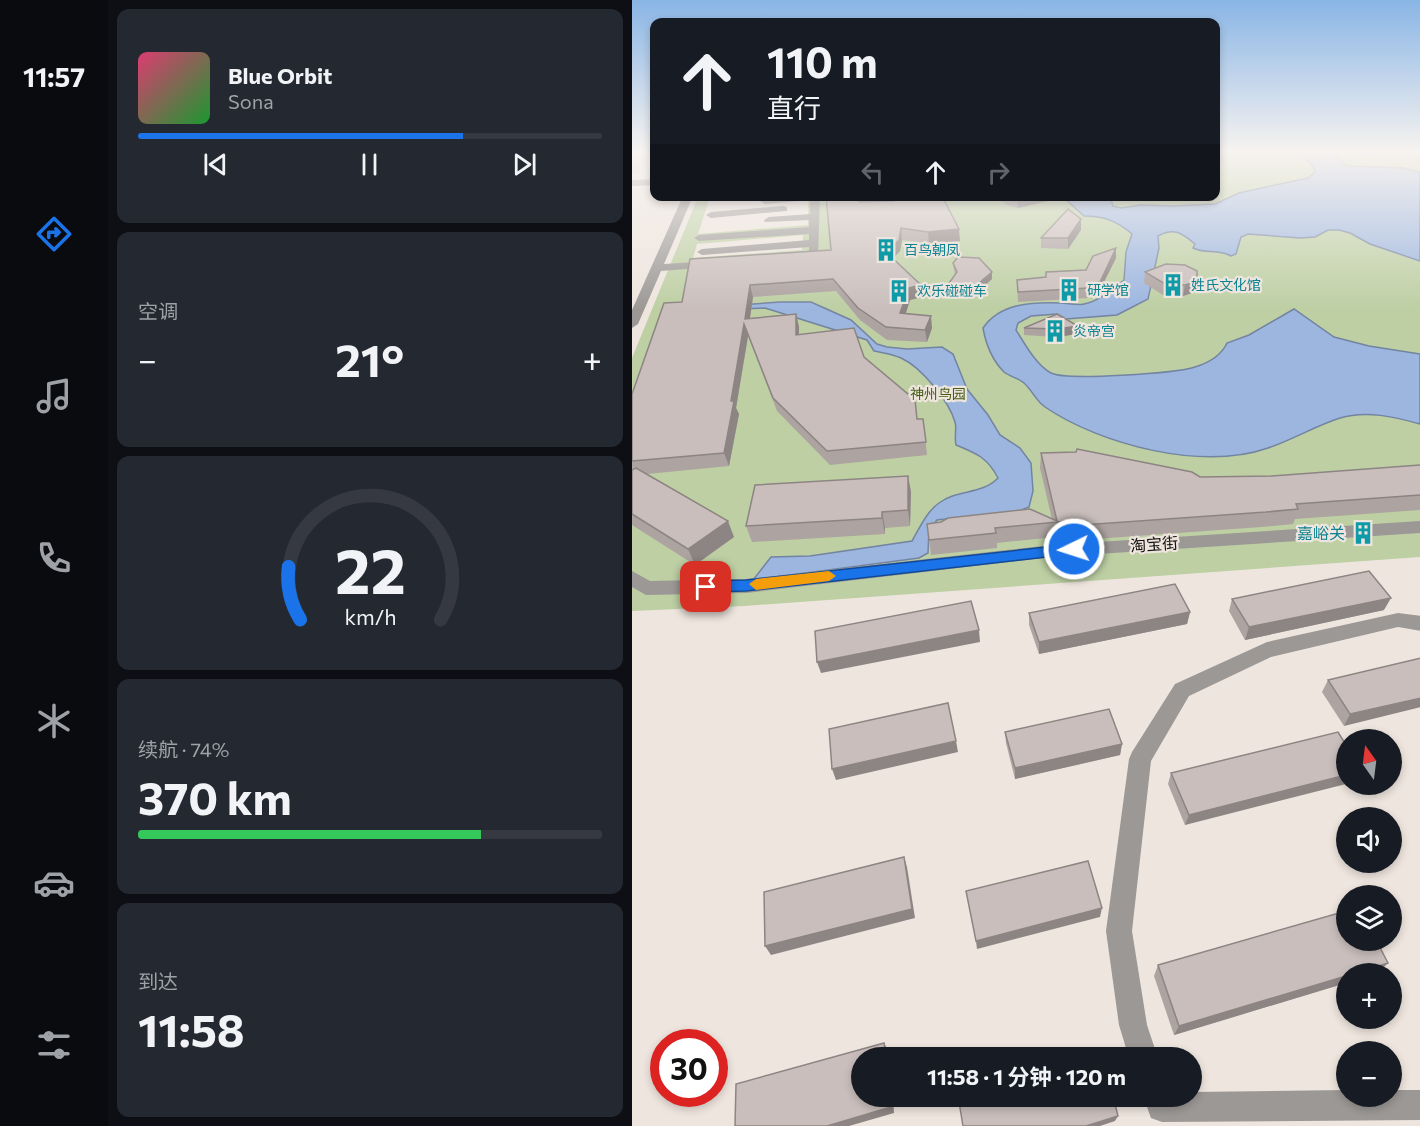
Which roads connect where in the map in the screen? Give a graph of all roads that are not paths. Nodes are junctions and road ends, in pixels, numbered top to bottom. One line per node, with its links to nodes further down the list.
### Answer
1 (685, 204): 9 (street)
2 (815, 204): 2 (street); 3 (street)
3 (815, 230): 4 (street); 5 (street)
4 (699, 238)
5 (814, 243): 6 (street); 7 (street)
6 (702, 252)
7 (785, 258)
8 (721, 263): 9 (street)
9 (657, 268): 10 (street)
10 (632, 324)
11 (1421, 527): 12 (street, 淘宝街)
12 (632, 578)
13 (1421, 624): 14 (street)
14 (1140, 1047)
15 (1421, 1105): 16 (street)
16 (1202, 1107)

